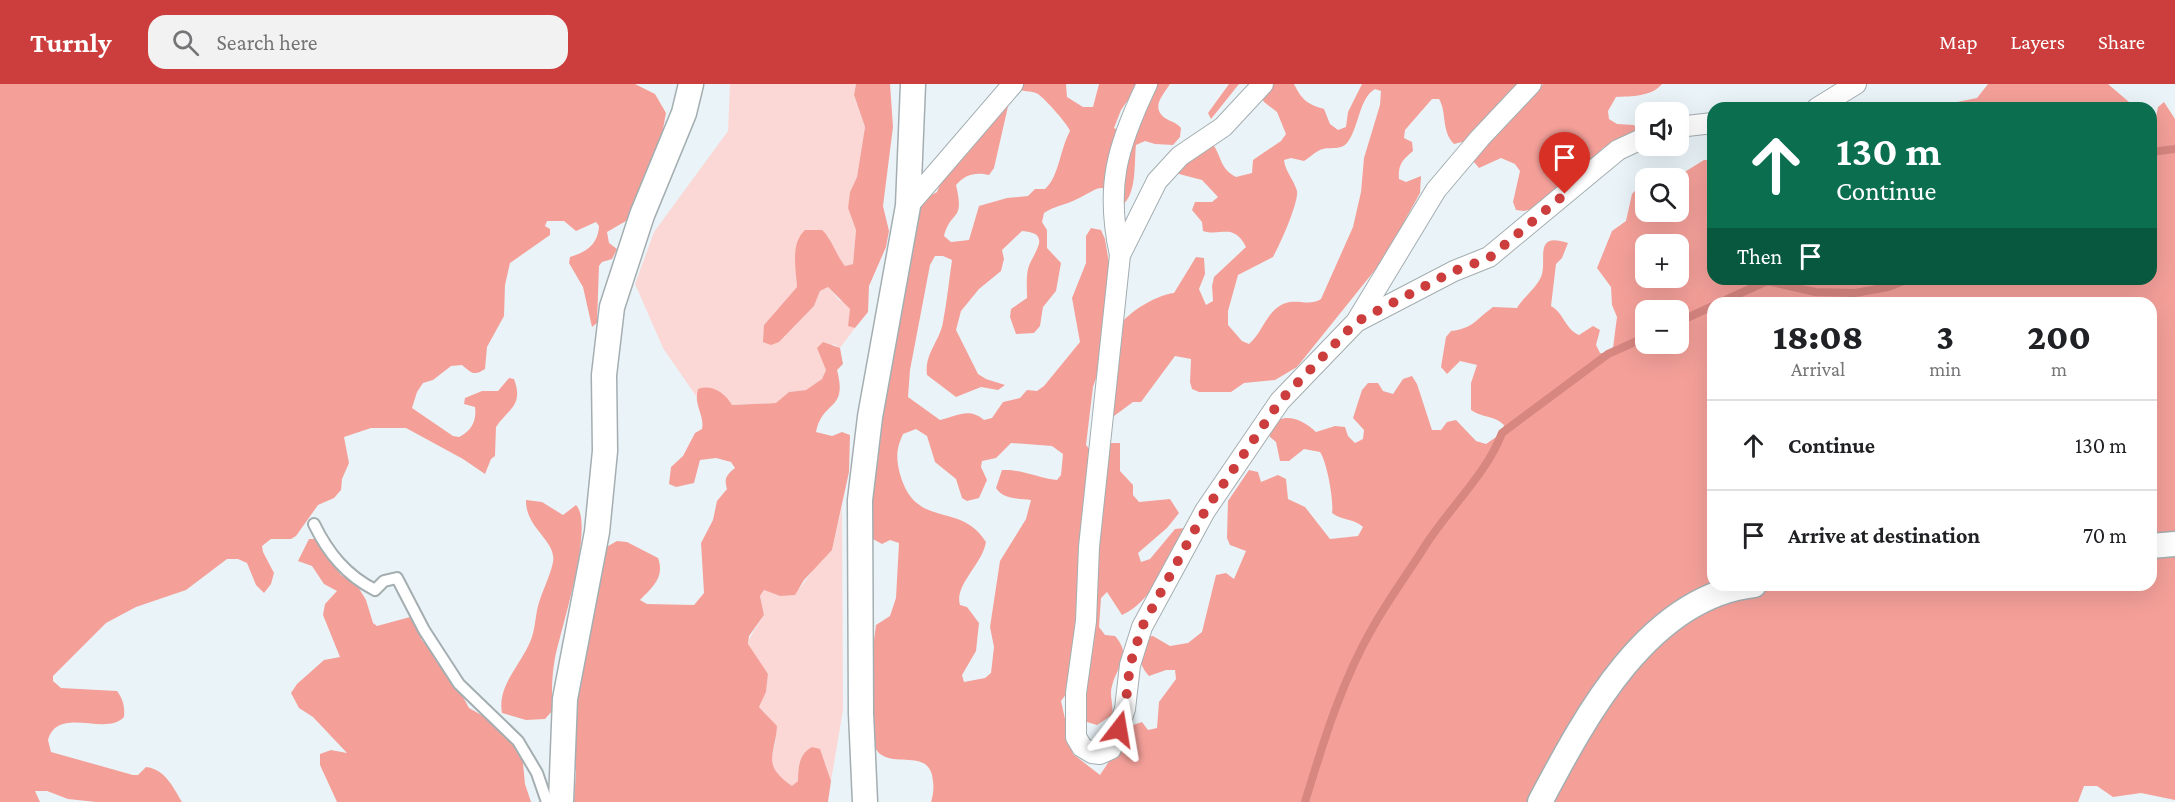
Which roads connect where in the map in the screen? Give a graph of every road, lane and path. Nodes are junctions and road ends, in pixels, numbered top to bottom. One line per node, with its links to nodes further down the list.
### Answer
1 (691, 84): 20 (street)
2 (914, 84): 12 (street)
3 (1013, 84): 12 (street)
4 (1147, 84): 13 (street)
5 (1263, 84): 13 (street)
6 (1531, 84): 14 (street)
7 (1856, 84): 8 (street)
8 (1827, 102)
9 (1707, 124): 10 (street)
10 (1689, 126)
11 (1635, 142): 14 (street)
12 (908, 206): 21 (street)
13 (1120, 255): 14 (street)
14 (1356, 322)
15 (314, 524): 19 (lane)
16 (2175, 544): 17 (street)
17 (2157, 546)
18 (1734, 591): 22 (street)
19 (547, 802)
20 (561, 802)
21 (865, 802)
22 (1540, 802)

